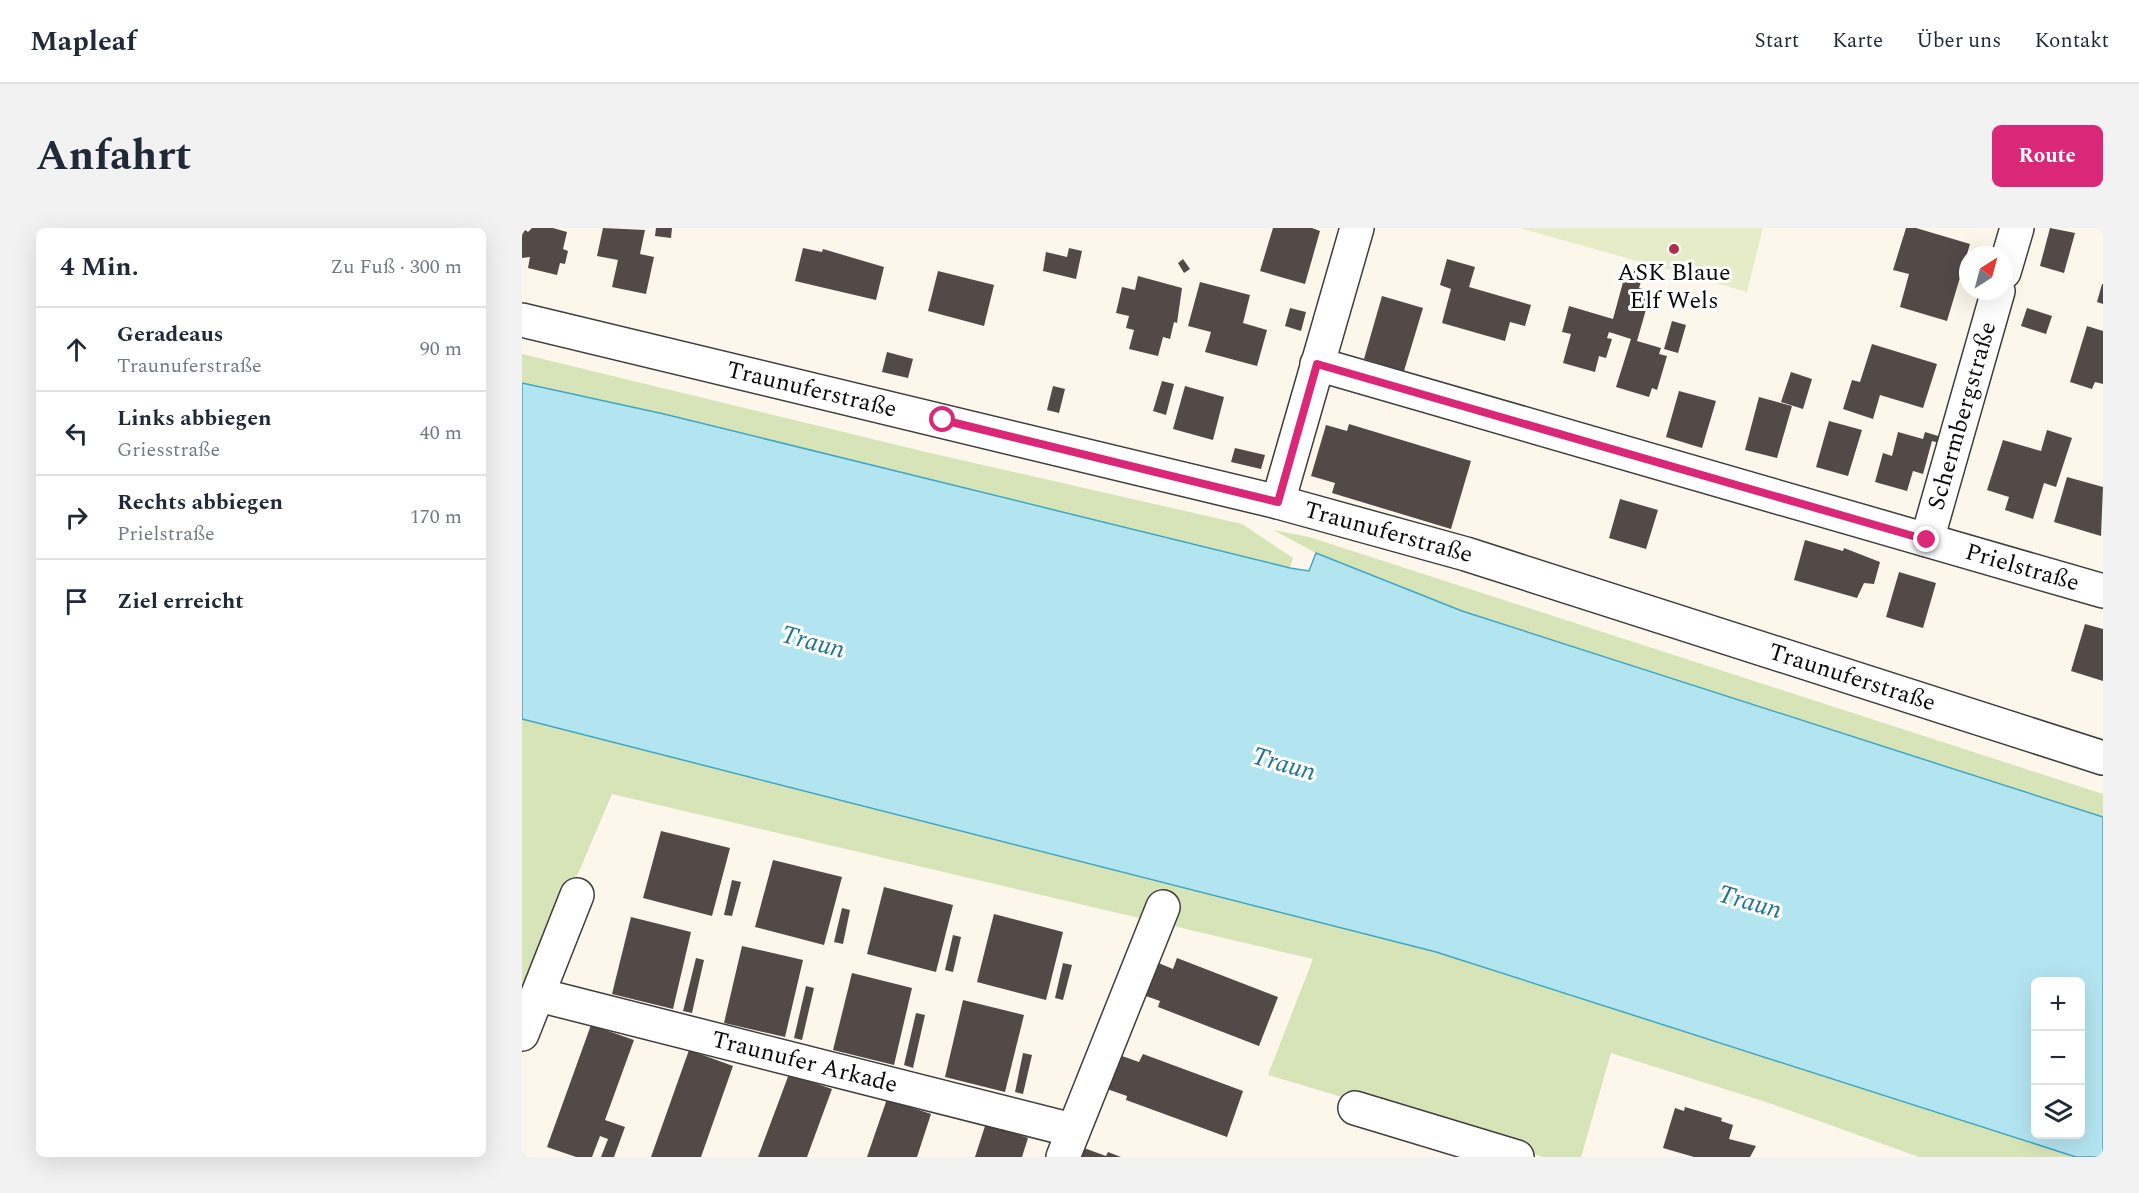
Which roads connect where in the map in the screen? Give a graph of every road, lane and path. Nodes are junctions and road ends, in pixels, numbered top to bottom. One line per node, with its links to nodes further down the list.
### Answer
1 (1357, 228): 6 (street)
2 (2017, 228): 3 (street)
3 (2012, 246)
4 (1995, 300): 8 (street, Schermbergstraße)
5 (522, 320): 7 (street, Traunuferstraße)
6 (1317, 364): 7 (street); 8 (street, Prielstraße)
7 (1278, 502): 10 (street, Traunuferstraße)
8 (1927, 540): 9 (street, Prielstraße)
9 (2103, 591)
10 (2103, 758)
11 (577, 895): 13 (street)
12 (1163, 908): 16 (street, Traunufer Arkade)
13 (539, 994): 14 (street); 16 (street, Traunufer Arkade)
14 (522, 1034)
15 (1355, 1108): 17 (street)
16 (1067, 1144)
17 (1503, 1153)

